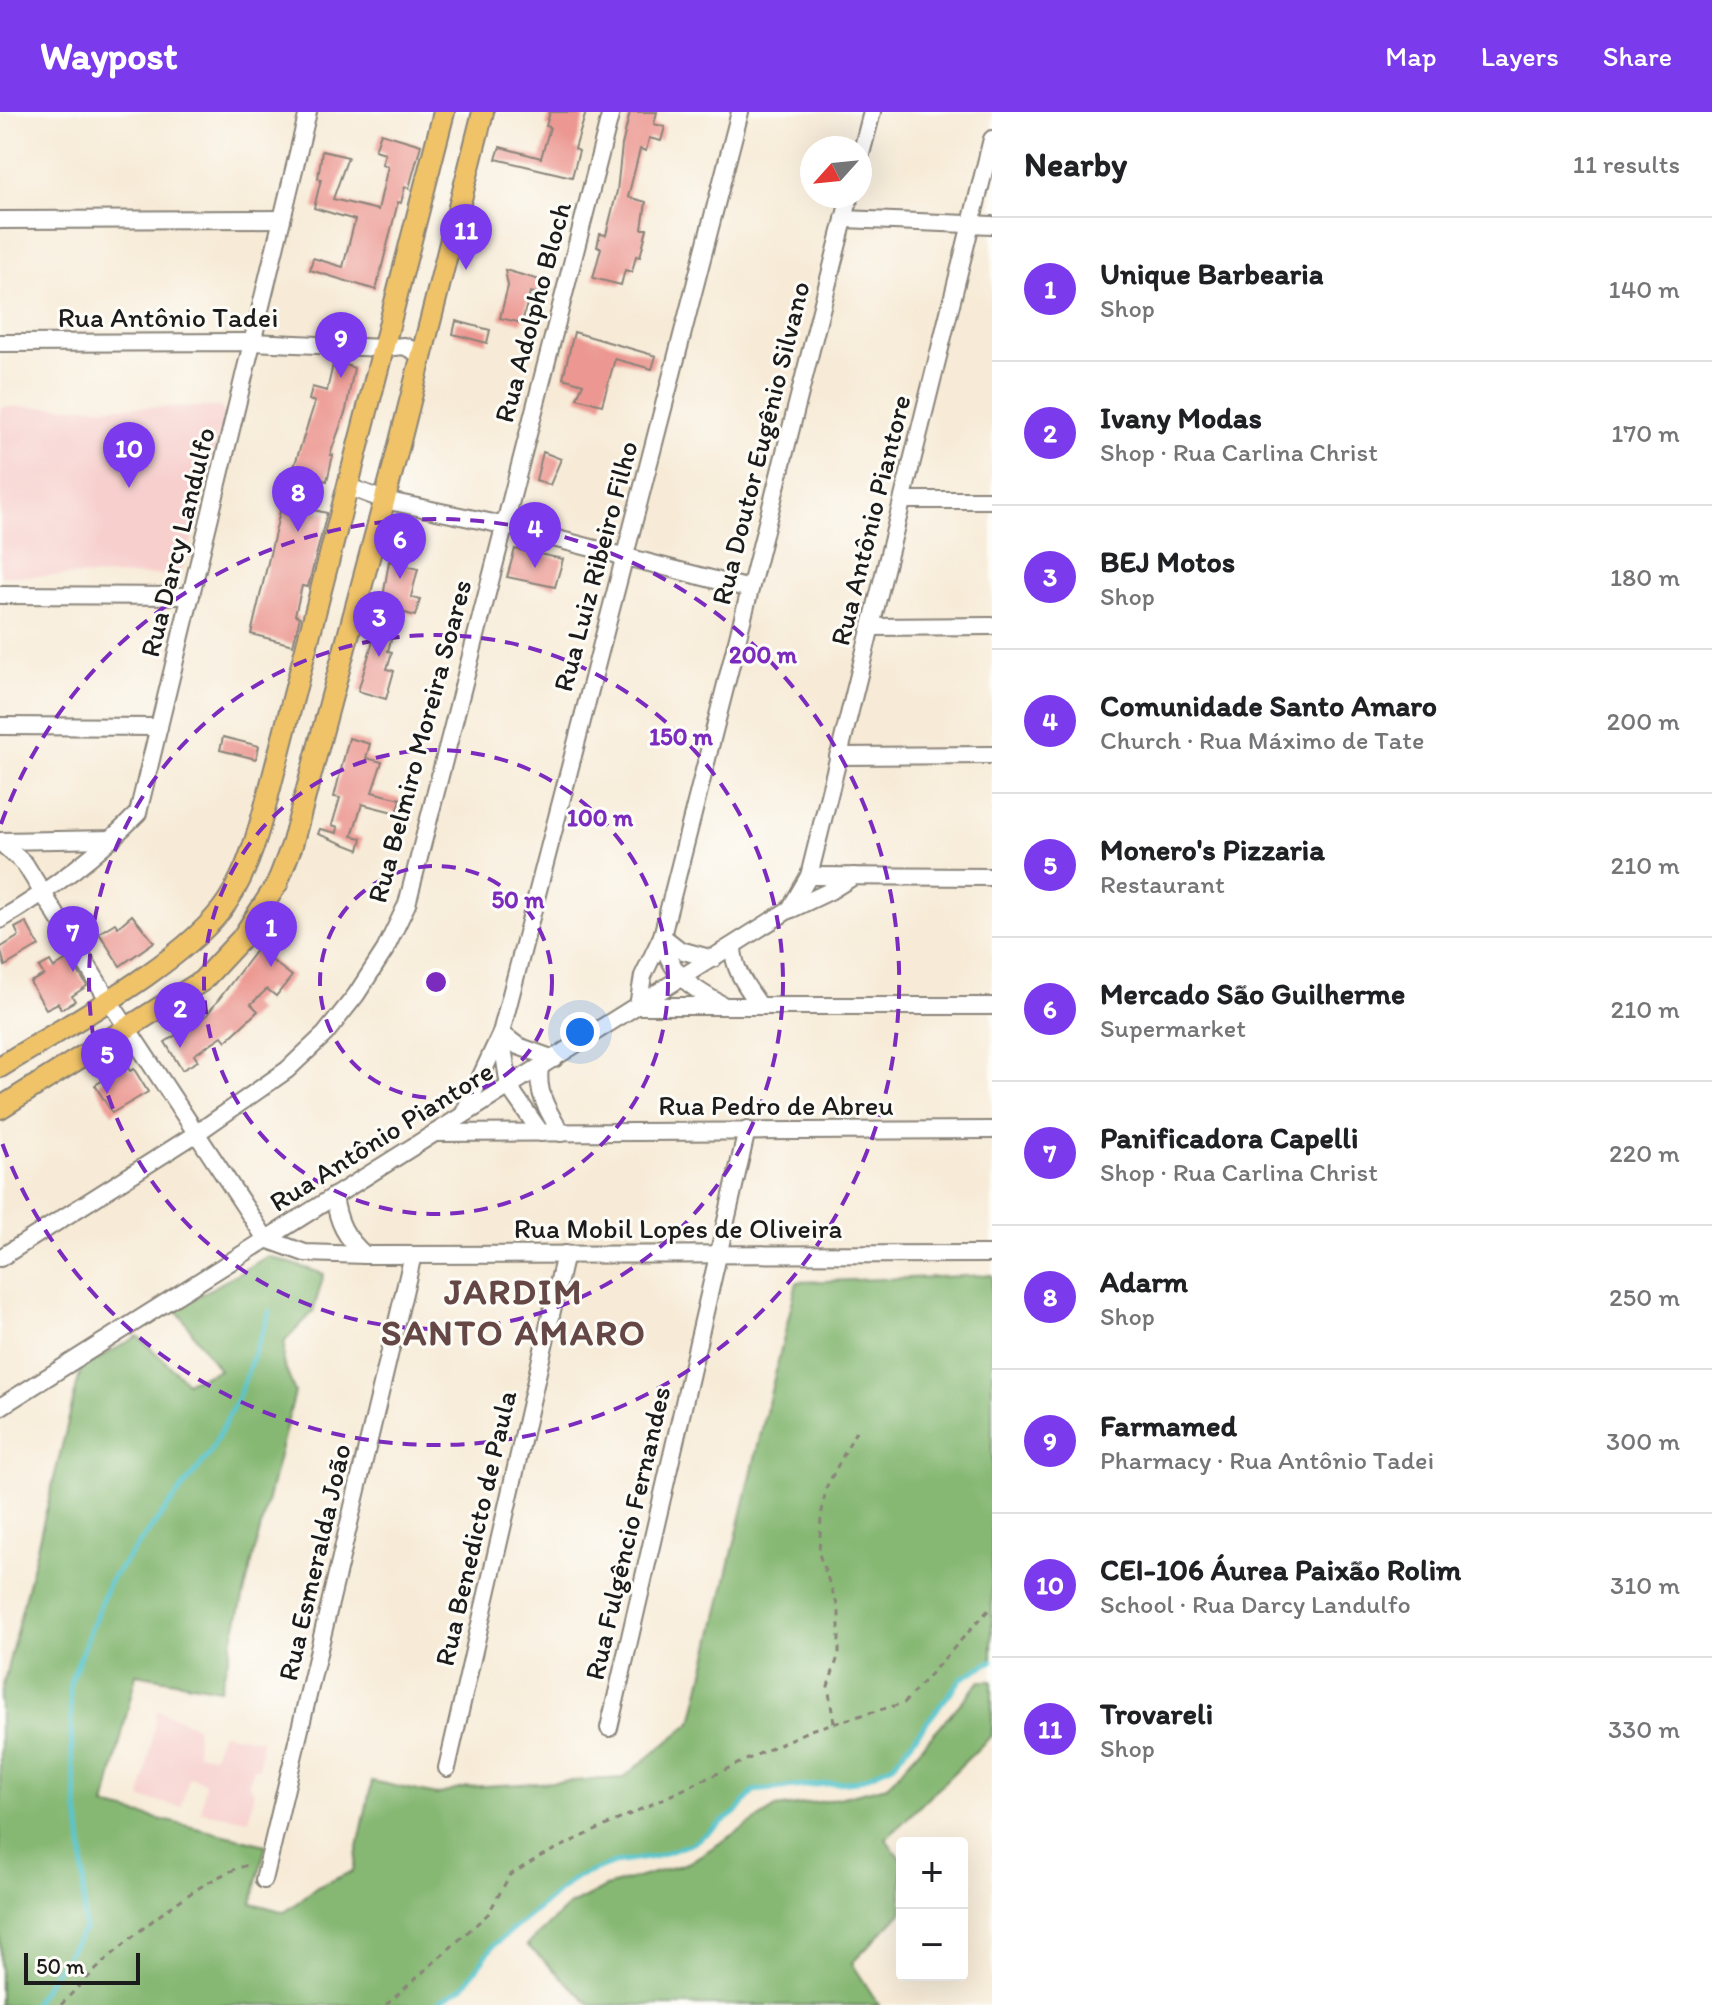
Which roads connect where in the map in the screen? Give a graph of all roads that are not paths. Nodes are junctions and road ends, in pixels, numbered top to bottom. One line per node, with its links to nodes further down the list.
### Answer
1 (308, 112): 10 (street, Rua Darcy Landulfo)
2 (444, 112): 17 (main road)
3 (483, 112): 18 (main road)
4 (611, 112): 23 (street, Rua Adolpho Bloch)
5 (740, 112): 24 (street, Rua Luiz Ribeiro Filho)
6 (872, 112): 7 (street)
7 (866, 136)
8 (992, 139): 13 (street, Rua Antônio Piantore)
9 (847, 208): 11 (street, Rua Doutor Eugênio Silvano)
10 (282, 219): 12 (street); 15 (street, Rua Darcy Landulfo)
11 (844, 219): 13 (street); 25 (street, Rua Doutor Eugênio Silvano)
12 (0, 220)
13 (971, 225): 14 (street); 21 (street, Rua Antônio Piantore)
14 (992, 225)
15 (252, 342): 16 (street, Rua Antônio Tadei); 17 (street, Rua Antônio Tadei); 27 (street, Rua Darcy Landulfo)
16 (0, 343)
17 (383, 348): 18 (street, Rua Antônio Tadei); 19 (main road)
18 (422, 355): 20 (main road)
19 (349, 487): 20 (street); 46 (main road)
20 (384, 500): 23 (street); 51 (main road)
21 (903, 500): 22 (street); 29 (street, Rua Antônio Piantore)
22 (992, 500)
23 (503, 525): 24 (street); 60 (street, Rua Belmiro Moreira Soares)
24 (625, 557): 25 (street); 52 (street, Rua Luiz Ribeiro Filho)
25 (750, 589): 42 (street, Rua Doutor Eugênio Silvano)
26 (0, 595): 27 (street)
27 (191, 596): 31 (street, Rua Darcy Landulfo)
28 (992, 626): 29 (street)
29 (871, 627): 33 (street, Rua Antônio Piantore)
30 (0, 726): 31 (street)
31 (159, 727): 34 (street, Rua Darcy Landulfo)
32 (992, 755): 33 (street)
33 (838, 756): 36 (street, Rua Antônio Piantore)
34 (113, 839): 35 (street); 39 (street, Rua Darcy Landulfo)
35 (0, 841): 39 (street)
36 (809, 876): 37 (street); 40 (street, Rua Antônio Piantore)
37 (854, 876): 38 (street); 40 (street, Rua Antônio Piantore)
38 (992, 877)
39 (44, 894): 41 (street, Rua Darcy Landulfo); 46 (street)
40 (790, 909): 43 (street, Rua Antônio Piantore)
41 (0, 920)
42 (662, 936): 44 (street); 45 (street); 47 (street, Rua Doutor Eugênio Silvano)
43 (733, 946): 44 (street, Rua Antônio Piantore); 49 (street)
44 (713, 959): 45 (street, Rua Antônio Piantore)
45 (680, 980): 47 (street, Rua Antônio Piantore); 48 (street)
46 (108, 999): 51 (street); 54 (main road)
47 (638, 1006): 48 (street); 53 (street, Rua Antônio Piantore)
48 (724, 1006): 49 (street)
49 (760, 1006): 50 (street)
50 (992, 1006)
51 (128, 1030): 56 (main road); 60 (street)
52 (501, 1033): 53 (street); 55 (street, Rua Luiz Ribeiro Filho); 57 (street, Rua Luiz Ribeiro Filho)
53 (547, 1063): 55 (street, Rua Antônio Piantore); 63 (street)
54 (0, 1067)
55 (509, 1087): 57 (street, Rua Antônio Piantore); 62 (street)
56 (0, 1108)
57 (462, 1116): 61 (street, Rua Antônio Piantore)
58 (747, 1130): 59 (street, Rua Pedro de Abreu); 63 (street, Rua Pedro de Abreu); 70 (street, Rua Fulgêncio Fernandes)
59 (992, 1130)
60 (197, 1133): 65 (street); 71 (street, Rua Belmiro Moreira Soares)
61 (435, 1133): 62 (street, Rua Pedro de Abreu); 64 (street, Rua Antônio Piantore)
62 (541, 1133): 63 (street, Rua Pedro de Abreu)
63 (561, 1133)
64 (334, 1196): 65 (street, Rua Antônio Piantore); 68 (street)
65 (266, 1239): 68 (street, Rua Mobil Lopes de Oliveira); 72 (street, Rua Antônio Piantore)
66 (565, 1254): 69 (street, Rua Mobil Lopes de Oliveira); 70 (street, Rua Mobil Lopes de Oliveira); 75 (street, Rua Benedicto de Paula)
67 (992, 1254): 70 (street, Rua Mobil Lopes de Oliveira)
68 (365, 1255): 69 (street, Rua Mobil Lopes de Oliveira)
69 (413, 1255): 76 (street, Rua Esmeralda João)
70 (718, 1255): 74 (street, Rua Fulgêncio Fernandes)
71 (0, 1258)
72 (3, 1405): 73 (street)
73 (0, 1425)
74 (609, 1728)
75 (447, 1768)
76 (264, 1880)

